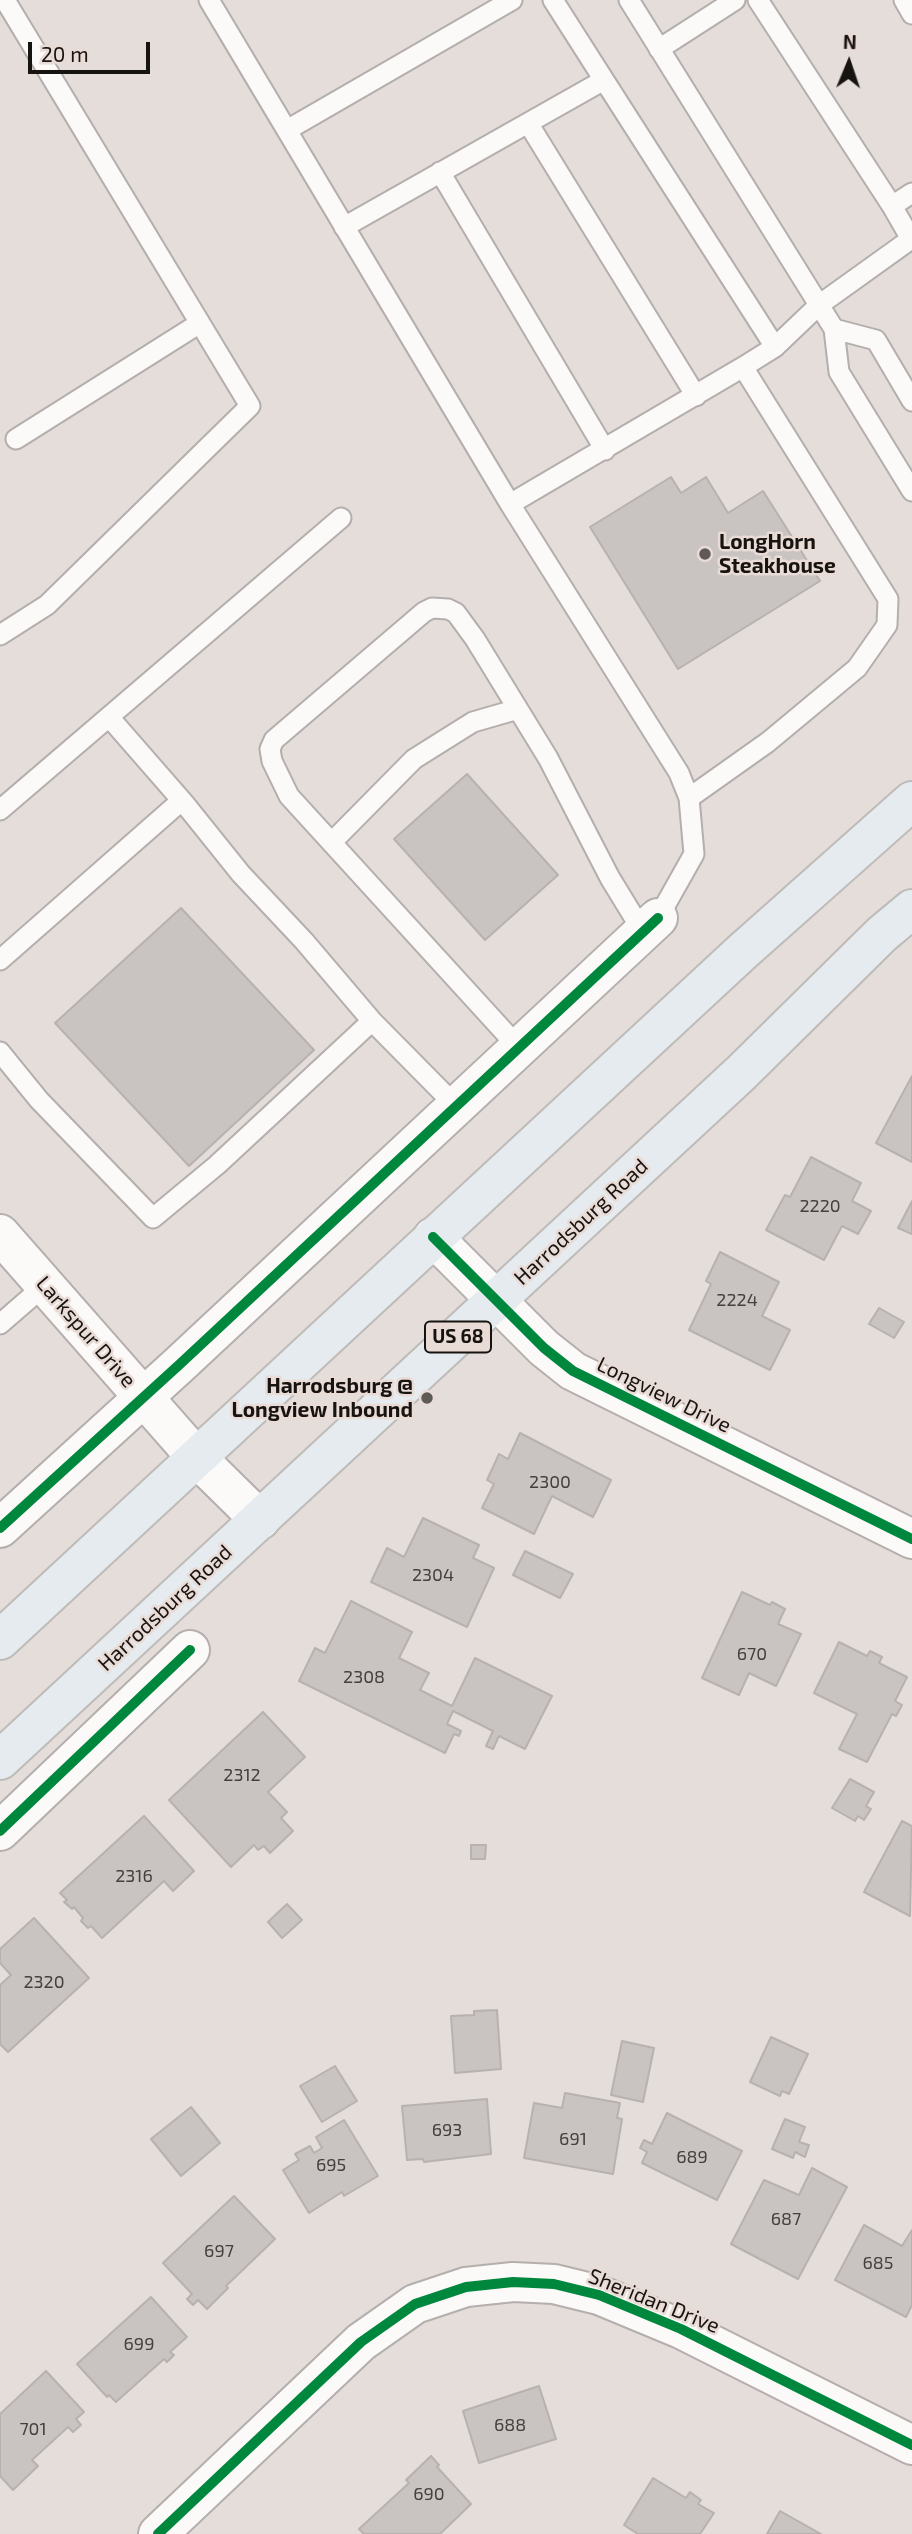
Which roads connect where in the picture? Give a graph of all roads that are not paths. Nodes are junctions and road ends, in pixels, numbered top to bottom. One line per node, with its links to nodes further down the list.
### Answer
1 (5, 0): 20 (lane)
2 (209, 0): 13 (lane)
3 (512, 0): 13 (lane)
4 (553, 0): 11 (lane)
5 (629, 0): 10 (lane)
6 (735, 0): 10 (lane)
7 (758, 0): 16 (lane)
8 (904, 0): 9 (lane)
9 (912, 13)
10 (659, 49): 19 (lane)
11 (604, 80): 12 (lane); 22 (lane)
12 (528, 123): 14 (lane); 24 (lane)
13 (287, 130): 17 (lane)
14 (440, 172): 17 (lane); 27 (lane)
15 (912, 193): 16 (lane)
16 (892, 206): 18 (lane)
17 (344, 227): 29 (lane)
18 (912, 239): 19 (lane)
19 (819, 305): 21 (lane); 22 (lane)
20 (200, 323): 26 (lane); 31 (lane)
21 (834, 329): 25 (lane); 28 (lane)
22 (775, 347): 23 (lane)
23 (743, 367): 24 (lane); 34 (lane)
24 (696, 396): 27 (lane)
25 (912, 401)
26 (16, 439)
27 (605, 450): 29 (lane)
28 (912, 491)
29 (510, 504): 34 (lane)
30 (341, 518): 33 (lane)
31 (0, 635)
32 (518, 709): 38 (lane); 38 (lane); 40 (lane)
33 (109, 717): 36 (lane); 37 (lane)
34 (689, 798): 40 (lane)
35 (912, 800): 47 (main road)
36 (181, 801): 41 (lane); 42 (lane)
37 (0, 810)
38 (331, 842): 43 (lane)
39 (912, 909): 49 (main road, Harrodsburg Road / US 68)
40 (650, 925): 43 (street)
41 (0, 960)
42 (372, 1021): 44 (lane); 45 (lane)
43 (519, 1048): 45 (street)
44 (0, 1052)
45 (456, 1107): 51 (street)
46 (0, 1234): 48 (street, Larkspur Drive)
47 (433, 1237): 49 (street, Longview Drive); 52 (main road)
48 (45, 1285): 50 (lane); 51 (street, Larkspur Drive)
49 (497, 1301): 53 (main road, Harrodsburg Road / US 68); 55 (street, Longview Drive)
50 (0, 1324)
51 (143, 1396): 52 (street, Larkspur Drive); 54 (street)
52 (196, 1457): 53 (street, Larkspur Drive); 56 (main road)
53 (260, 1520): 58 (main road, Harrodsburg Road / US 68)
54 (0, 1528)
55 (912, 1539)
56 (0, 1640)
57 (190, 1650): 59 (street)
58 (0, 1760)
59 (0, 1832)
60 (912, 2445): 61 (street, Sheridan Drive)
61 (158, 2534)

